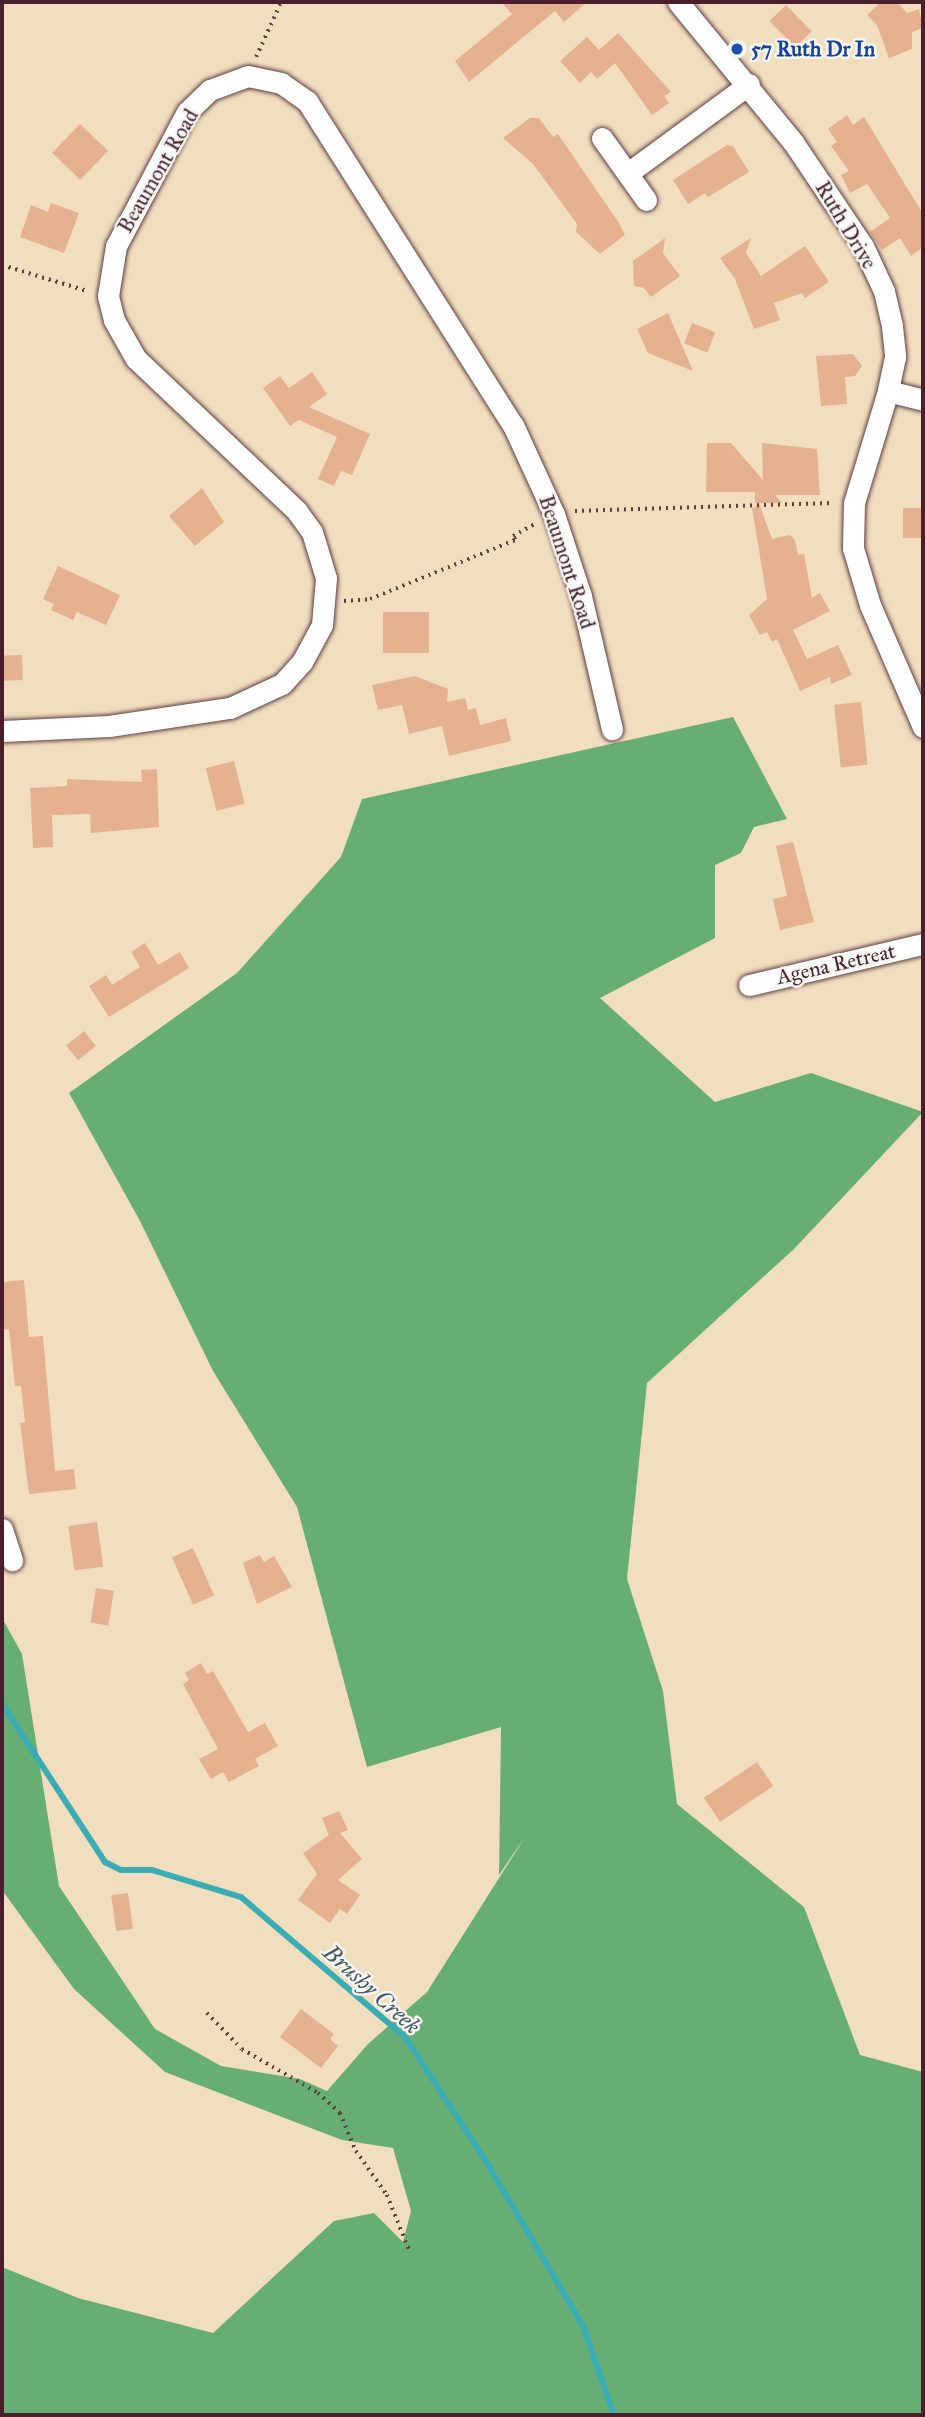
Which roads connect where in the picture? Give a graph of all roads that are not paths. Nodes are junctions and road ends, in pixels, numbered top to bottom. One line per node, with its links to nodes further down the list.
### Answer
1 (678, 2): 2 (street, Ruth Drive)
2 (749, 84): 4 (street); 6 (street, Ruth Drive)
3 (602, 138): 4 (street)
4 (628, 173): 5 (street)
5 (646, 200)
6 (888, 391): 7 (street); 8 (street, Ruth Drive)
7 (923, 400)
8 (923, 727)
9 (612, 729): 10 (street, Beaumont Road)
10 (2, 731)
11 (923, 944): 12 (street, Agena Retreat)
12 (749, 985)
13 (2, 1529): 14 (street)
14 (12, 1560)

